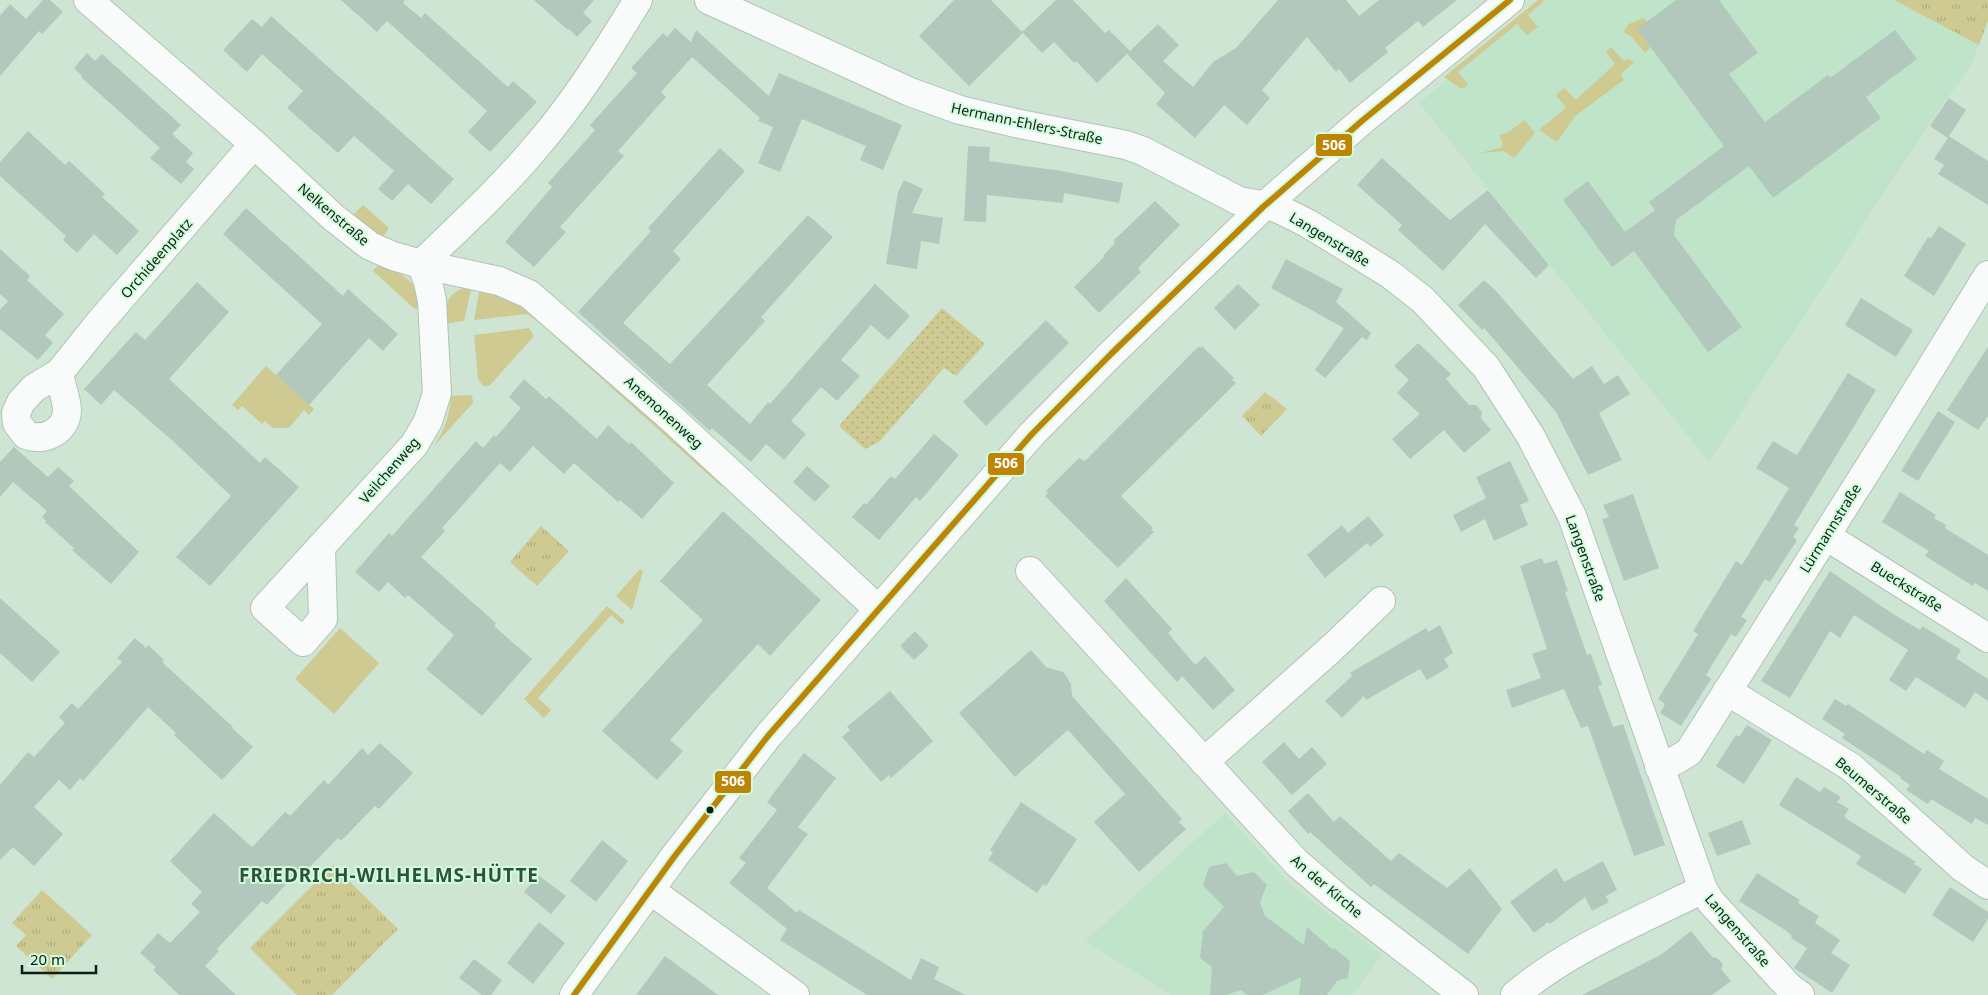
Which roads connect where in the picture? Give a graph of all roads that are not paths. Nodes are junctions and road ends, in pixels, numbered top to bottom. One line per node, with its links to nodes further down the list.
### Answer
1 (88, 0): 5 (street, Nelkenstraße)
2 (638, 0): 7 (street)
3 (708, 0): 6 (street, Hermann-Ehlers-Straße)
4 (1510, 0): 6 (street)
5 (254, 144): 7 (street, Nelkenstraße); 9 (street, Orchideenplatz)
6 (1263, 207): 14 (street); 18 (street, Langenstraße)
7 (421, 264): 11 (street, Veilchenweg); 14 (street, Anemonenweg)
8 (1988, 276): 10 (street, Lürmannstraße)
9 (59, 373)
10 (1826, 536): 15 (street, Bueckstraße); 16 (street, Lürmannstraße)
11 (321, 547)
12 (1030, 571): 17 (street, An der Kirche)
13 (1381, 601): 17 (street)
14 (878, 609): 21 (street)
15 (1988, 638)
16 (1727, 691): 18 (street, Lürmannstraße); 19 (street, Beumerstraße)
17 (1204, 762): 24 (street, An der Kirche)
18 (1659, 767): 20 (street, Langenstraße)
19 (1988, 885)
20 (1703, 889): 25 (street); 26 (street, Langenstraße)
21 (650, 890): 22 (street); 23 (street)
22 (574, 995)
23 (795, 995)
24 (1464, 995)
25 (1515, 995)
26 (1800, 995)

